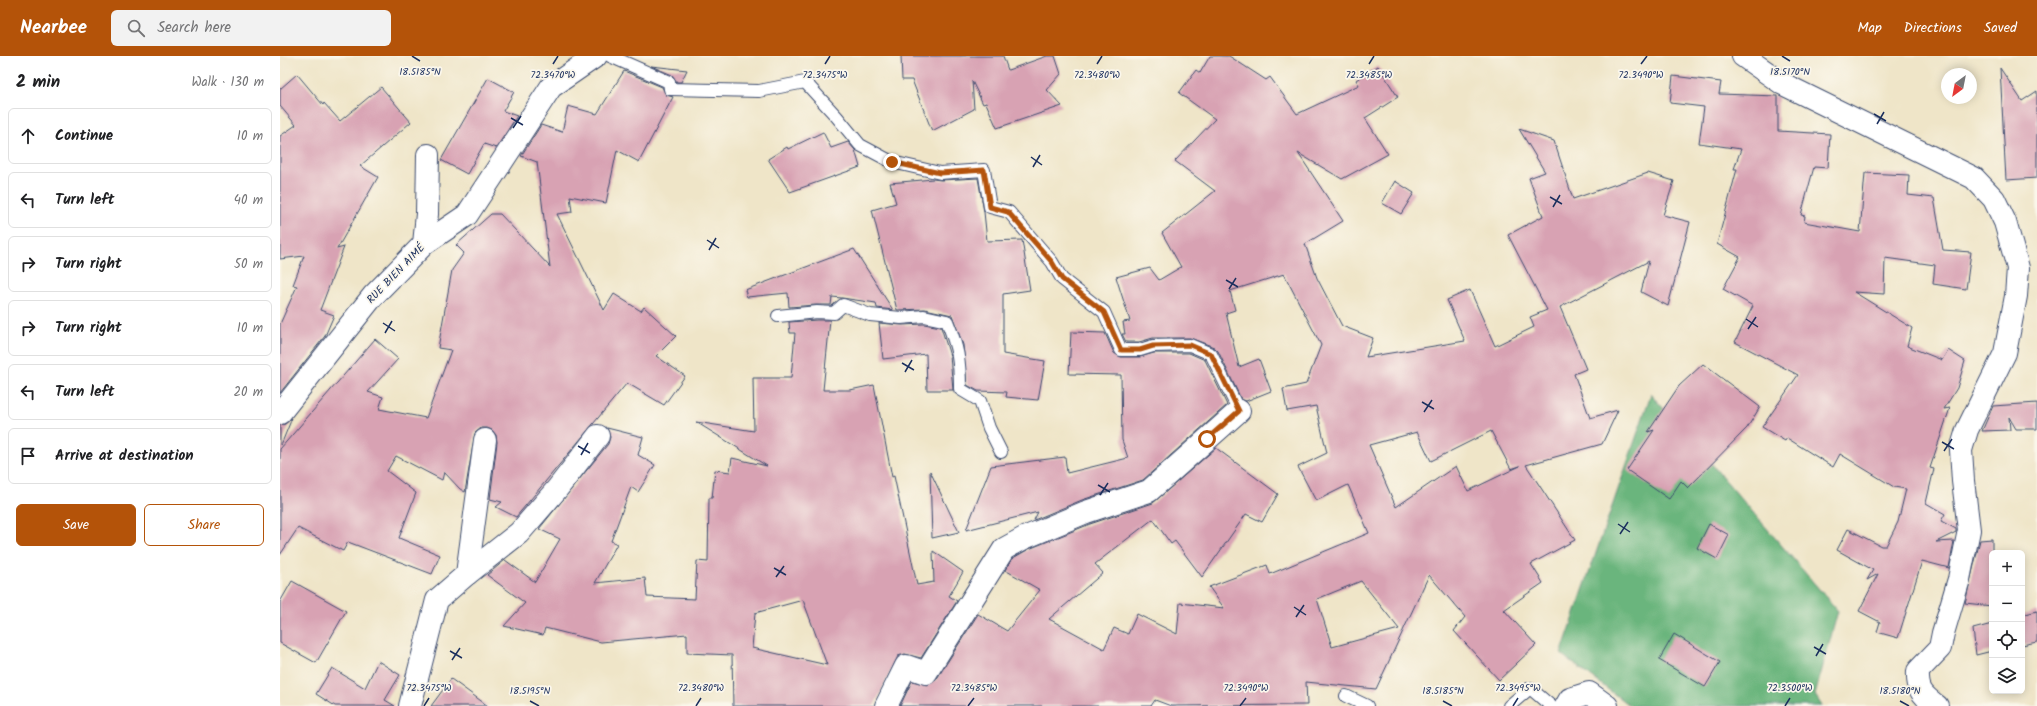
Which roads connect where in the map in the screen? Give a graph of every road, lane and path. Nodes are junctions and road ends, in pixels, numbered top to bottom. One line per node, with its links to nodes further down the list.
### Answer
1 (596, 56): 5 (street, RUE BIEN AIMÉ)
2 (610, 56): 7 (lane)
3 (1743, 56): 21 (street)
4 (428, 155): 5 (street)
5 (424, 244): 8 (street, RUE BIEN AIMÉ)
6 (778, 316): 11 (lane)
7 (1239, 411): 15 (street)
8 (280, 413)
9 (598, 436): 12 (street)
10 (485, 440): 12 (street)
11 (1001, 452)
12 (467, 574): 14 (street)
13 (1346, 696): 16 (lane)
14 (410, 706)
15 (886, 706)
16 (1367, 706)
17 (1509, 706): 18 (lane)
18 (1551, 706)
19 (1566, 706): 20 (street)
20 (1607, 706)
21 (1936, 706)

